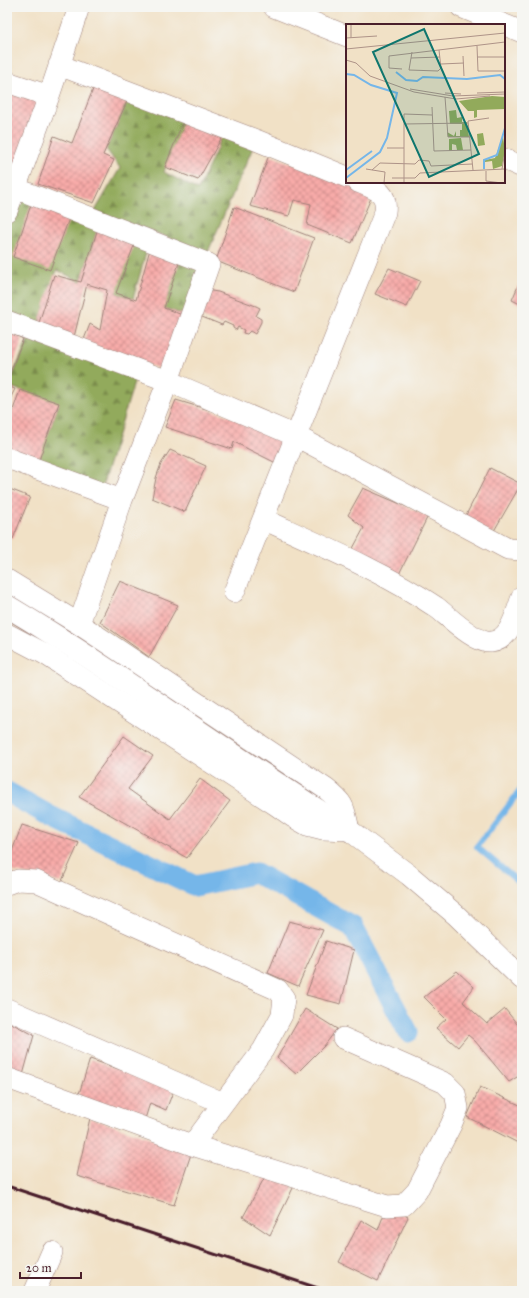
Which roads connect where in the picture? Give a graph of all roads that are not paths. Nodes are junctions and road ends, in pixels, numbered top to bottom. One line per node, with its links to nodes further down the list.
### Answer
1 (79, 7): 8 (street)
2 (274, 7): 7 (street)
3 (461, 7): 4 (street)
4 (502, 24)
5 (505, 25): 6 (street)
6 (522, 32)
7 (346, 36)
8 (59, 65): 10 (street); 13 (street)
9 (7, 82): 10 (street)
10 (49, 96): 15 (street)
11 (505, 159): 12 (street)
12 (522, 167)
13 (346, 177)
14 (361, 183): 19 (street)
15 (15, 188): 16 (street); 18 (street)
16 (7, 211)
17 (7, 320): 18 (street)
18 (168, 381): 19 (street); 21 (street)
19 (296, 436): 22 (street); 23 (street)
20 (7, 458): 21 (street)
21 (122, 500): 28 (street)
22 (263, 519): 25 (street); 26 (street)
23 (522, 550)
24 (7, 580): 28 (street)
25 (234, 592)
26 (522, 597)
27 (7, 606): 30 (highway)
28 (79, 624): 30 (street)
29 (7, 634): 30 (street)
30 (349, 830): 32 (street)
31 (7, 884): 36 (street)
32 (522, 979)
33 (7, 1008): 36 (street)
34 (343, 1038): 37 (street)
35 (7, 1078): 37 (street)
36 (223, 1103): 37 (street)
37 (192, 1145)
38 (52, 1252): 39 (street)
39 (35, 1291)

